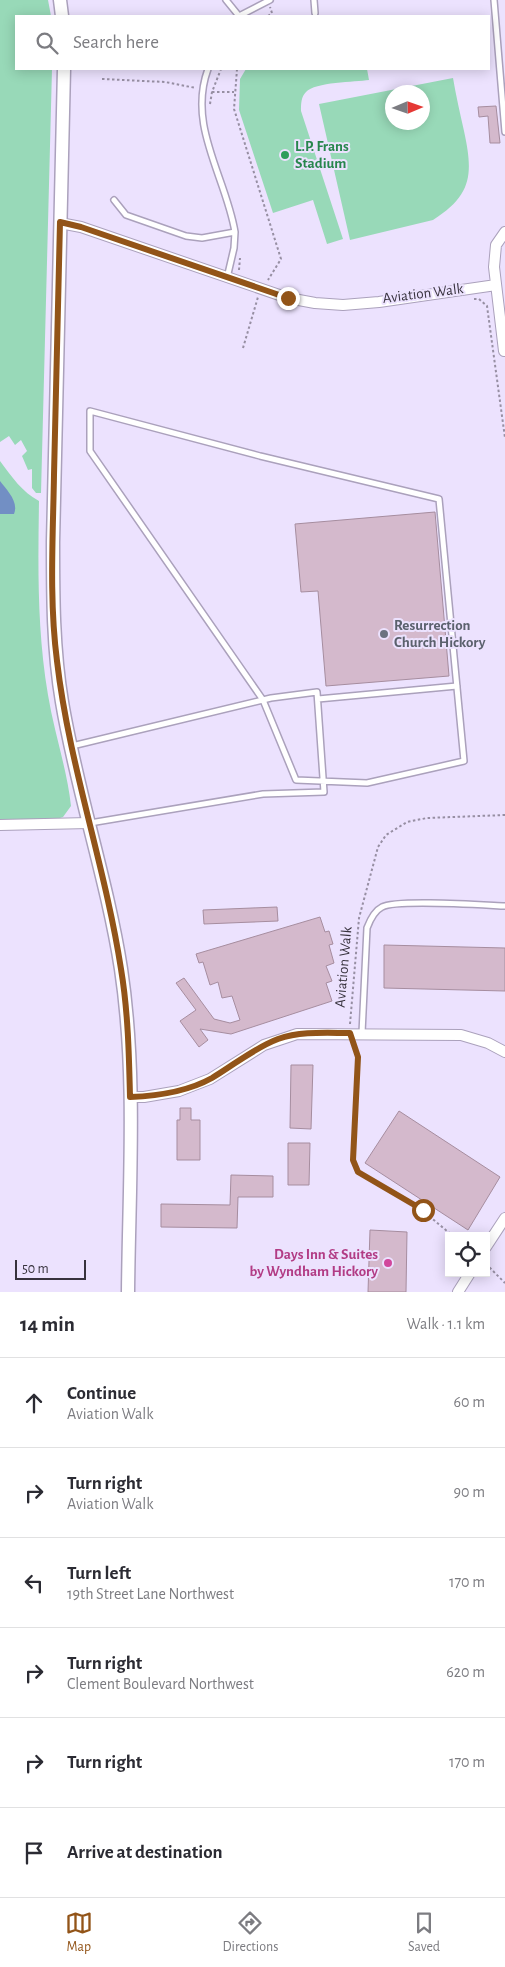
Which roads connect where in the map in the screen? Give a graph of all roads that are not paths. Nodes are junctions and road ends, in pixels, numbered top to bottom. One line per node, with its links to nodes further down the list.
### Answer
1 (60, 0): 7 (street)
2 (226, 0): 8 (lane)
3 (270, 0): 9 (lane)
4 (314, 0): 6 (lane)
5 (494, 0): 12 (lane)
6 (315, 13)
7 (62, 15)
8 (238, 15)
9 (241, 15)
10 (64, 70): 14 (street)
11 (208, 70): 15 (lane)
12 (505, 132)
13 (114, 200): 15 (lane)
14 (60, 222): 17 (street); 23 (street)
15 (235, 232): 17 (lane)
16 (505, 232): 18 (street)
17 (226, 278): 18 (street)
18 (499, 284): 19 (street)
19 (504, 350)
20 (457, 686): 21 (lane); 22 (lane); 24 (lane)
21 (318, 699): 22 (lane); 24 (lane)
22 (263, 700): 23 (lane); 24 (lane)
23 (71, 746): 25 (street)
24 (323, 781): 25 (lane)
25 (89, 823): 26 (street); 30 (street)
26 (0, 825)
27 (505, 906): 28 (lane)
28 (362, 1034): 29 (street); 30 (street)
29 (505, 1052)
30 (130, 1097): 34 (street)
31 (505, 1218): 32 (street)
32 (490, 1242)
33 (467, 1277): 35 (street)
34 (128, 1292)
35 (458, 1292)

